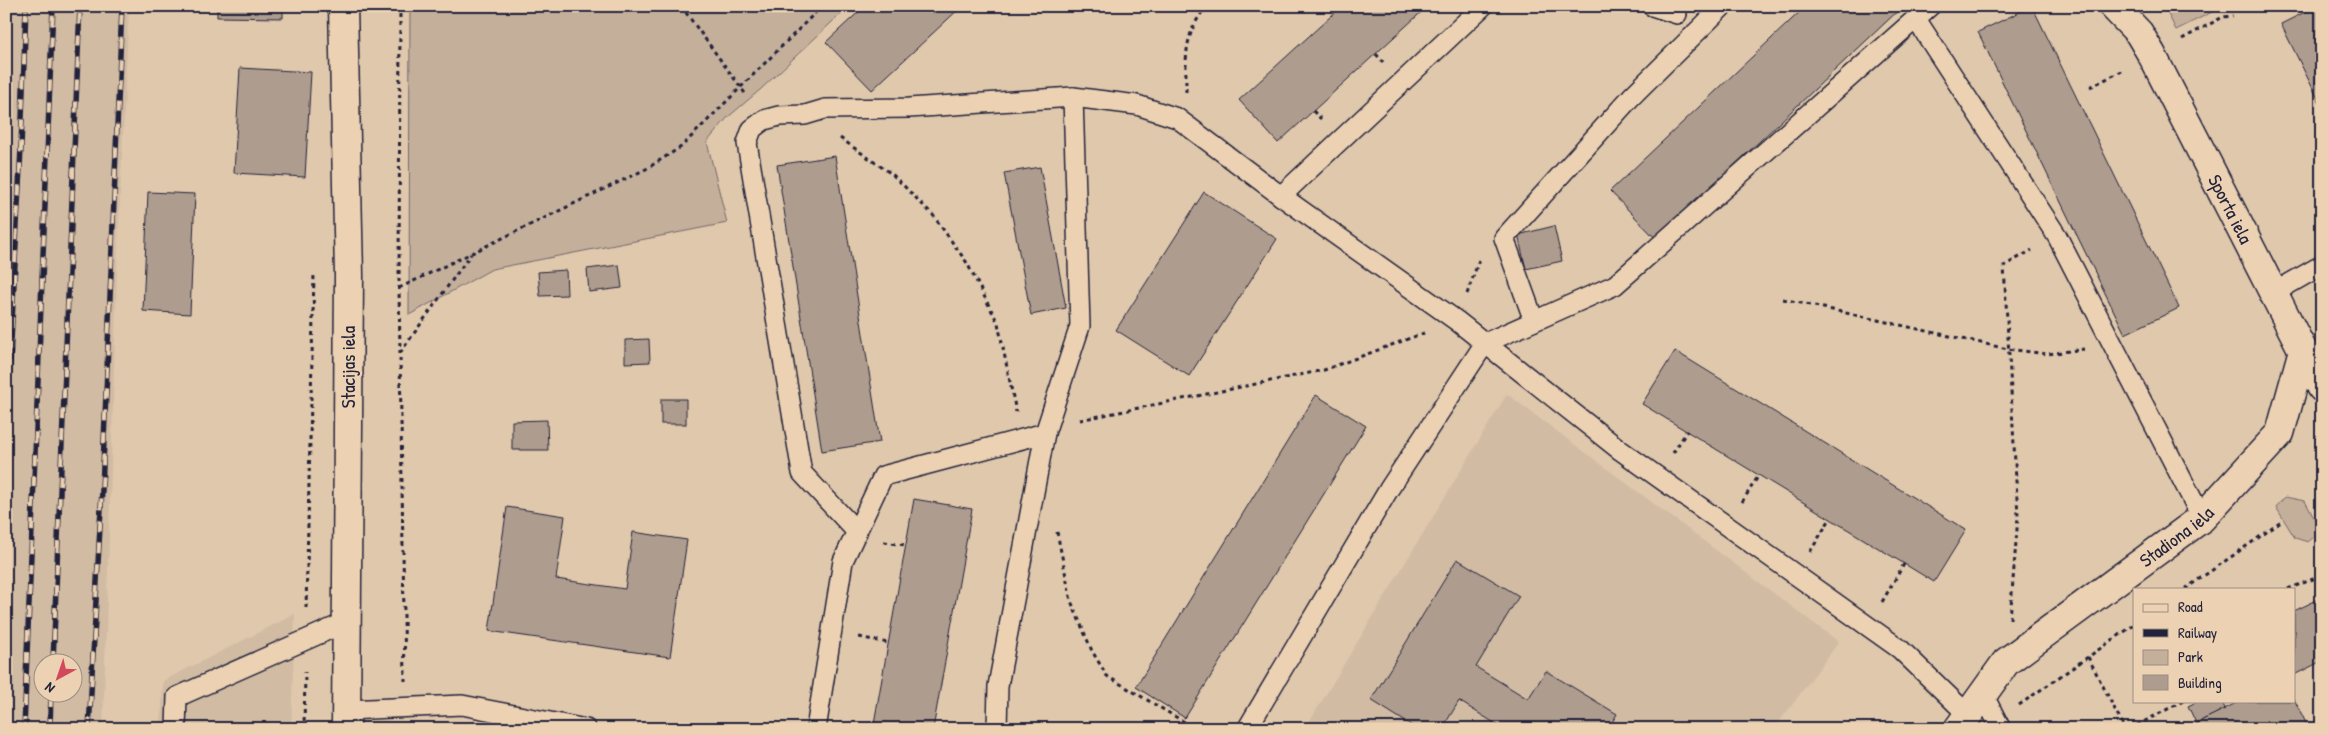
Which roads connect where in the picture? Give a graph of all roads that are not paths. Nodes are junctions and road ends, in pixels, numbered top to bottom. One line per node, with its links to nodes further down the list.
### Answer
1 (343, 6): 22 (street, Stacijas iela)
2 (1483, 6): 12 (lane)
3 (1652, 6): 8 (lane)
4 (1723, 6): 15 (lane)
5 (1930, 6): 9 (lane)
6 (2113, 6): 10 (street, Sporta iela)
7 (2142, 6): 10 (street)
8 (1677, 14)
9 (1916, 19): 15 (lane); 20 (lane)
10 (2138, 33): 14 (street, Sporta iela)
11 (1073, 97): 12 (lane); 19 (lane); 21 (lane)
12 (1281, 196): 16 (lane)
13 (2322, 265): 14 (lane)
14 (2273, 294): 17 (street, Sporta iela)
15 (1534, 321): 16 (lane)
16 (1485, 343): 25 (lane); 31 (lane)
17 (2303, 350): 18 (street, Sporta iela); 20 (street, Stadiona iela)
18 (2322, 388)
19 (1036, 436): 21 (lane); 30 (lane)
20 (2202, 518): 23 (street, Stadiona iela)
21 (857, 532): 29 (lane)
22 (346, 622): 24 (street, Stacijas iela); 27 (lane)
23 (1983, 694): 25 (street, Stadiona iela); 26 (lane)
24 (346, 719): 28 (lane)
25 (1963, 722)
26 (2000, 727)
27 (176, 729)
28 (586, 729)
29 (816, 729)
30 (997, 729)
31 (1247, 729)

